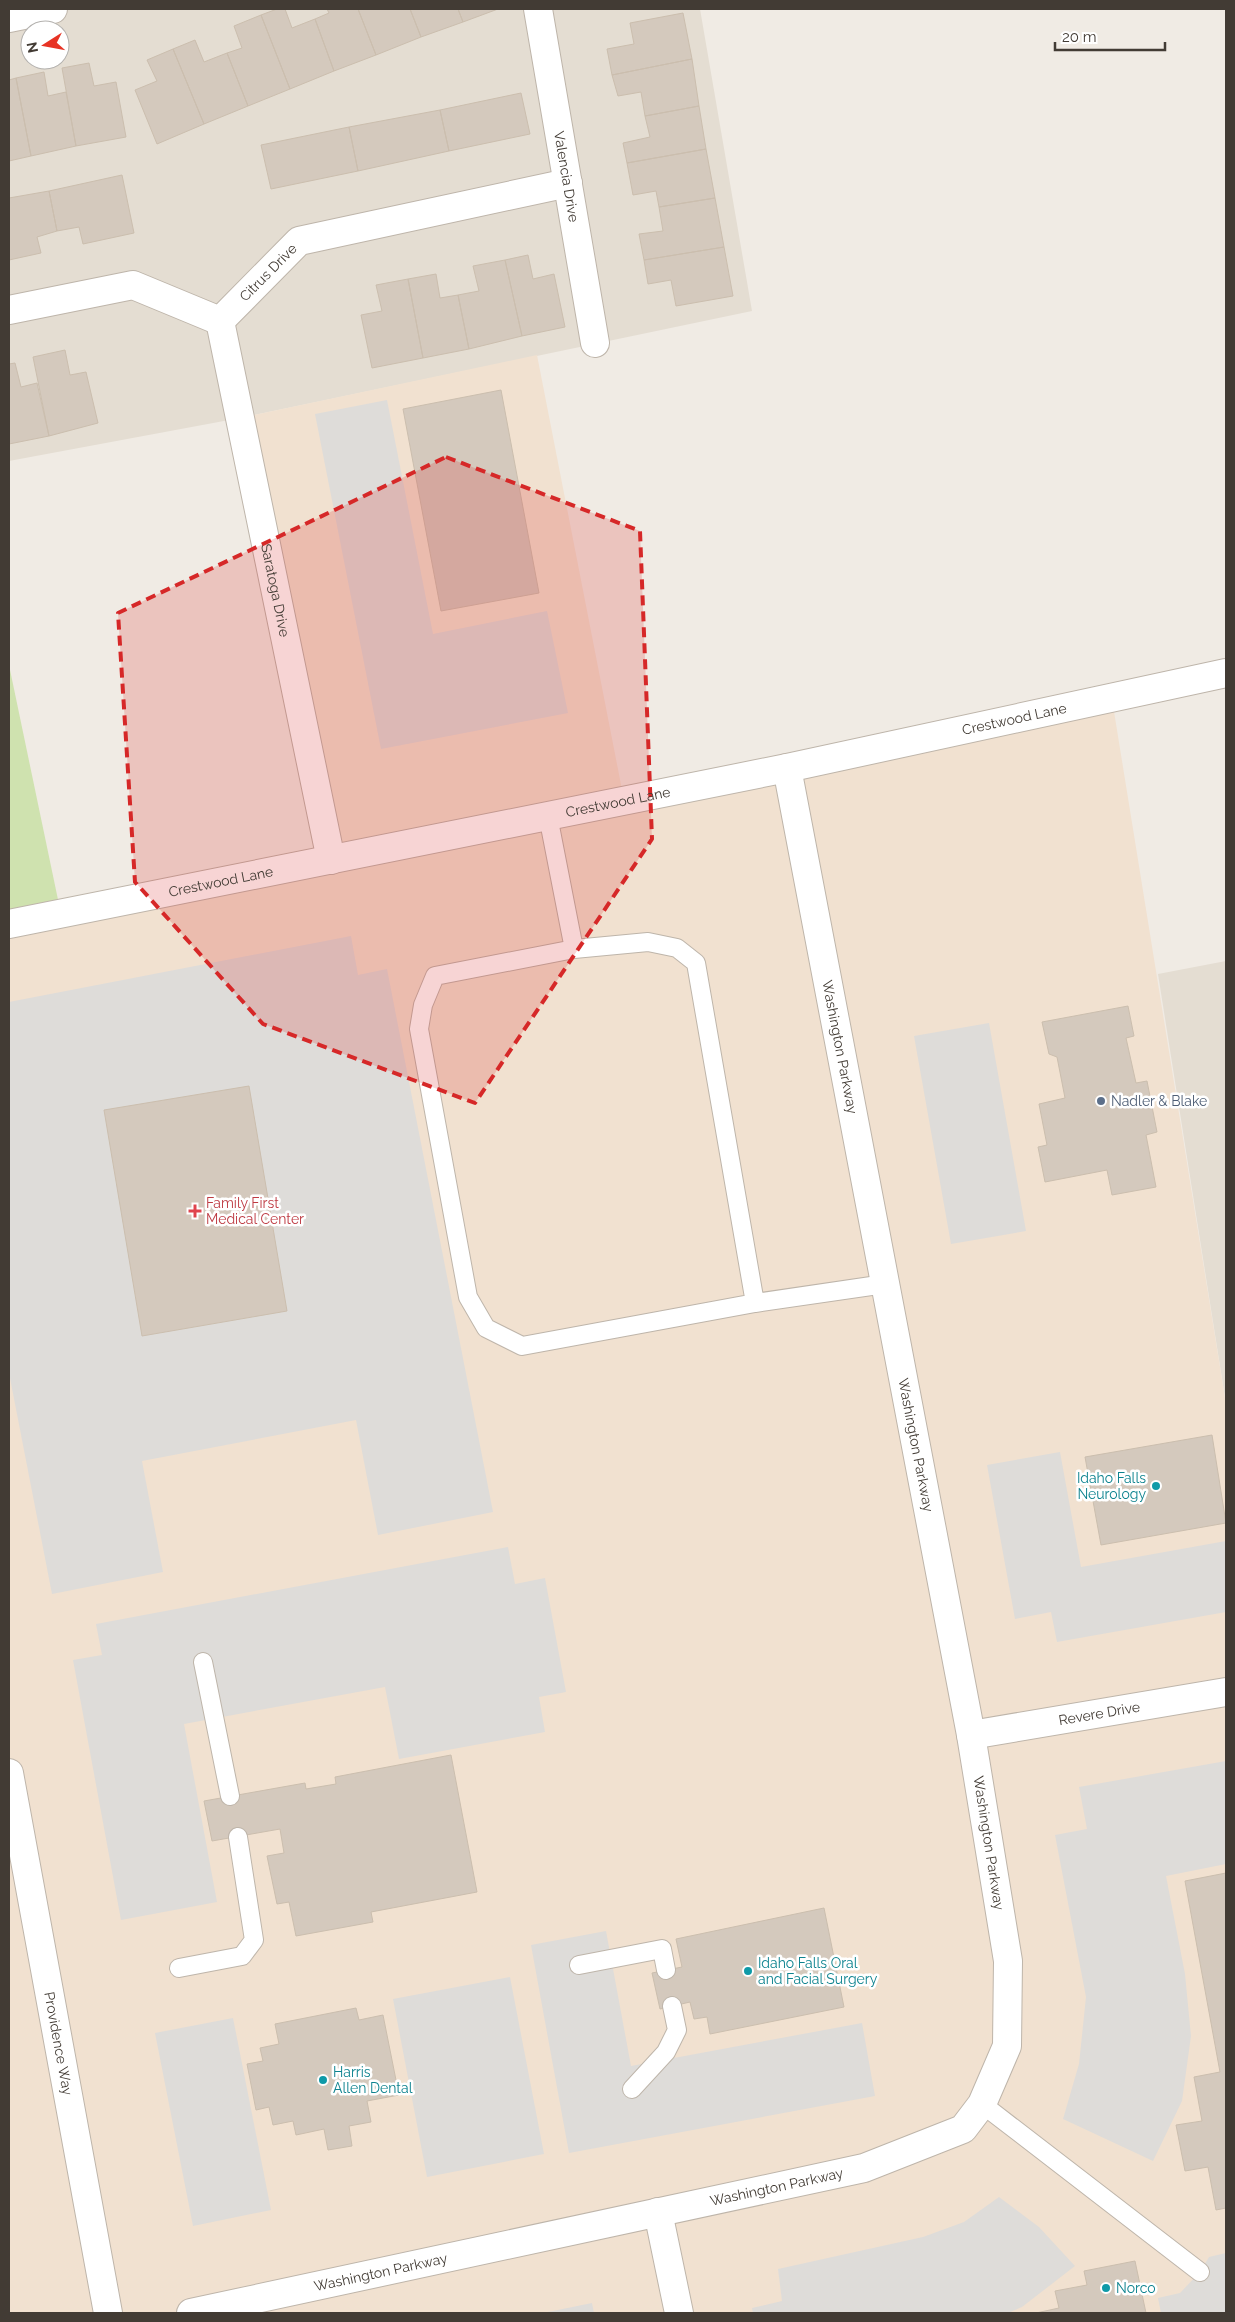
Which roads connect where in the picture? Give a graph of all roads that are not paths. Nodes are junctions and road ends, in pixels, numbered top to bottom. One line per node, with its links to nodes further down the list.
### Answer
1 (53, 9): 3 (street)
2 (538, 9): 4 (street, Valencia Drive)
3 (9, 18)
4 (568, 183): 6 (street, Citrus Drive); 7 (street, Valencia Drive)
5 (9, 310): 6 (street)
6 (220, 321): 11 (street, Saratoga Drive)
7 (595, 343)
8 (1226, 673): 9 (street, Crestwood Lane)
9 (787, 768): 10 (street, Crestwood Lane); 14 (street, Washington Parkway)
10 (548, 816): 11 (street, Crestwood Lane); 13 (lane)
11 (331, 860): 12 (street, Crestwood Lane)
12 (9, 924)
13 (574, 949): 15 (lane); 15 (lane)
14 (885, 1284): 15 (lane); 18 (street, Washington Parkway)
15 (755, 1303)
16 (203, 1662): 20 (lane)
17 (1226, 1692): 18 (street, Revere Drive)
18 (971, 1735): 27 (street, Washington Parkway)
19 (9, 1773): 30 (street, Providence Way)
20 (230, 1796)
21 (238, 1837): 23 (lane)
22 (579, 1965): 24 (lane)
23 (179, 1968)
24 (666, 1970)
25 (672, 2006): 26 (lane)
26 (632, 2089)
27 (982, 2104): 28 (street, Washington Parkway); 29 (lane)
28 (658, 2212): 31 (street, Washington Parkway); 32 (street)
29 (1200, 2272)
30 (108, 2313)
31 (191, 2313)
32 (678, 2313)

